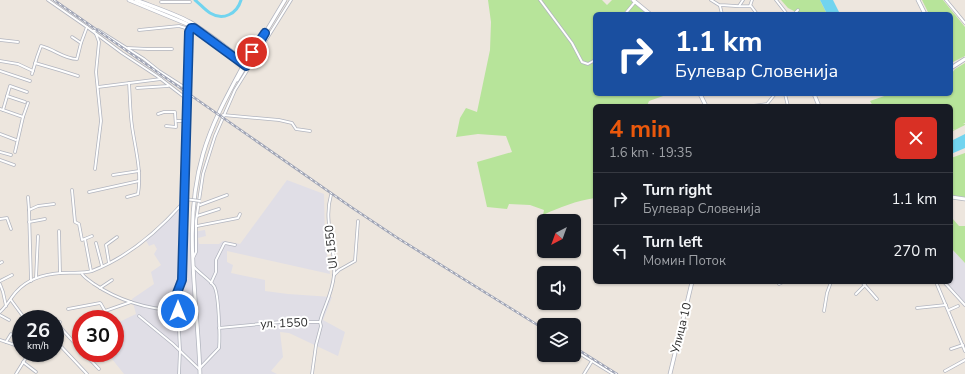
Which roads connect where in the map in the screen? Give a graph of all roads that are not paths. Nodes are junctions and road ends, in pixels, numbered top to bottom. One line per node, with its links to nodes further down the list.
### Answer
1 (48, 0): 28 (street)
2 (129, 0): 29 (street)
3 (136, 0): 26 (street)
4 (285, 0): 34 (street)
5 (291, 0): 69 (street)
6 (540, 0): 45 (street)
7 (711, 0): 16 (street)
8 (743, 0): 17 (street)
9 (752, 0): 18 (street)
10 (776, 0): 23 (street)
11 (918, 0): 24 (street)
12 (946, 0): 27 (street)
13 (190, 1): 15 (street)
14 (634, 1): 19 (street); 20 (street)
15 (161, 2)
16 (720, 6): 17 (street); 21 (street)
17 (739, 6): 18 (street)
18 (750, 6): 22 (street)
19 (626, 12)
20 (648, 12)
21 (722, 12)
22 (756, 12)
23 (785, 12)
24 (924, 12)
25 (190, 16): 26 (street)
26 (185, 20): 29 (street)
27 (965, 23)
28 (87, 27): 32 (street); 39 (street)
29 (189, 27): 30 (street); 30 (street); 31 (street); 35 (street); 57 (street)
30 (194, 28): 42 (street)
31 (139, 30)
32 (93, 31): 33 (street); 40 (street)
33 (96, 33): 51 (street); 55 (street)
34 (265, 33): 35 (street); 47 (street)
35 (208, 34): 47 (street)
36 (72, 37): 39 (street)
37 (0, 40): 38 (street)
38 (18, 42)
39 (81, 43): 46 (street)
40 (127, 48): 41 (street); 57 (street)
41 (172, 49)
42 (234, 58): 47 (street); 64 (street)
43 (965, 60): 48 (street)
44 (0, 61): 46 (street)
45 (593, 61)
46 (35, 64): 50 (street)
47 (247, 65): 64 (street)
48 (953, 66)
49 (0, 71): 52 (street)
50 (78, 76)
51 (161, 79): 53 (street); 54 (street)
52 (30, 81)
53 (129, 83): 55 (street); 83 (street)
54 (168, 86): 56 (street); 61 (street)
55 (98, 87): 82 (street)
56 (137, 88)
57 (187, 89): 61 (street)
58 (27, 92): 59 (street)
59 (7, 96): 62 (street); 67 (street)
60 (773, 96): 65 (street)
61 (187, 99): 72 (street)
62 (25, 102)
63 (28, 103): 70 (street)
64 (223, 104): 115 (street)
65 (766, 104)
66 (0, 109): 67 (street)
67 (4, 110): 70 (street)
68 (158, 114): 71 (street)
69 (223, 115): 74 (street); 95 (street)
70 (23, 117): 78 (street)
71 (177, 121): 72 (street); 73 (street)
72 (186, 121): 93 (street)
73 (166, 126)
74 (310, 131)
75 (0, 134): 76 (street)
76 (16, 140)
77 (0, 152): 79 (street)
78 (15, 152)
79 (11, 155)
80 (0, 160): 81 (street)
81 (14, 165)
82 (95, 169)
83 (138, 171): 84 (street); 85 (street)
84 (113, 175)
85 (139, 181): 87 (street); 91 (street)
86 (72, 190): 112 (street)
87 (89, 192)
88 (227, 195): 97 (street)
89 (331, 195): 123 (street, Ul 1550)
90 (28, 197): 99 (street)
91 (127, 197)
92 (953, 197): 94 (street)
93 (185, 199): 95 (street, bridge); 116 (street); 148 (street)
94 (965, 199)
95 (200, 200): 97 (street)
96 (54, 204): 99 (street)
97 (200, 205): 101 (street)
98 (219, 209): 101 (street)
99 (29, 210): 105 (street)
100 (240, 214): 106 (street)
101 (197, 216): 106 (street)
102 (0, 219): 107 (street)
103 (45, 219): 105 (street)
104 (358, 221): 123 (street)
105 (29, 222): 125 (street)
106 (196, 226): 115 (street)
107 (11, 230)
108 (59, 231): 120 (street)
109 (38, 236): 124 (street)
110 (92, 236): 112 (street)
111 (117, 238): 116 (street)
112 (85, 239): 119 (street)
113 (96, 243): 117 (street)
114 (235, 245): 128 (street)
115 (193, 258): 118 (street)
116 (109, 263): 117 (street)
117 (102, 266): 119 (street)
118 (194, 268): 128 (street); 172 (street)
119 (91, 271): 121 (street)
120 (60, 273): 121 (street); 124 (street)
121 (82, 273): 135 (street)
122 (12, 275): 127 (street)
123 (334, 275): 153 (street, Ul 1550)
124 (36, 278): 125 (street)
125 (31, 280): 138 (street)
126 (112, 280): 135 (street)
127 (0, 281)
128 (211, 283): 154 (street)
129 (0, 284): 143 (street)
130 (692, 284): 182 (street, Улица 10)
131 (830, 284): 149 (street)
132 (937, 284): 140 (street)
133 (946, 284): 141 (street)
134 (865, 285): 136 (street); 137 (street)
135 (100, 288): 139 (street)
136 (856, 294)
137 (878, 299)
138 (11, 300): 143 (street); 146 (street)
139 (131, 302): 145 (street); 148 (street)
140 (946, 305): 144 (street); 147 (street)
141 (965, 305)
142 (958, 306): 147 (street)
143 (6, 307): 150 (street)
144 (917, 308)
145 (68, 309)
146 (19, 310)
147 (949, 310): 161 (street)
148 (178, 311): 164 (street)
149 (824, 311)
150 (0, 314): 152 (street)
151 (139, 316): 164 (street)
152 (8, 320)
153 (320, 322): 154 (street, ул. 1550); 179 (street, ул. 1550)
154 (219, 328): 172 (street)
155 (64, 331): 158 (street)
156 (11, 334): 159 (street)
157 (0, 340): 159 (street)
158 (72, 340)
159 (6, 342): 160 (street)
160 (12, 344)
161 (963, 345): 163 (street); 165 (street)
162 (64, 349): 176 (street)
163 (951, 349)
164 (180, 350): 172 (street); 177 (street)
165 (965, 351)
166 (581, 354): 168 (street)
167 (965, 360): 173 (street)
168 (592, 361): 180 (street); 181 (street)
169 (23, 362): 174 (street); 175 (street)
170 (93, 362): 171 (street)
171 (100, 369)
172 (200, 369): 178 (street)
173 (945, 371)
174 (36, 372)
175 (16, 374)
176 (88, 374)
177 (179, 374)
178 (200, 374)
179 (312, 374)
180 (584, 374)
181 (613, 374)
182 (670, 374)

